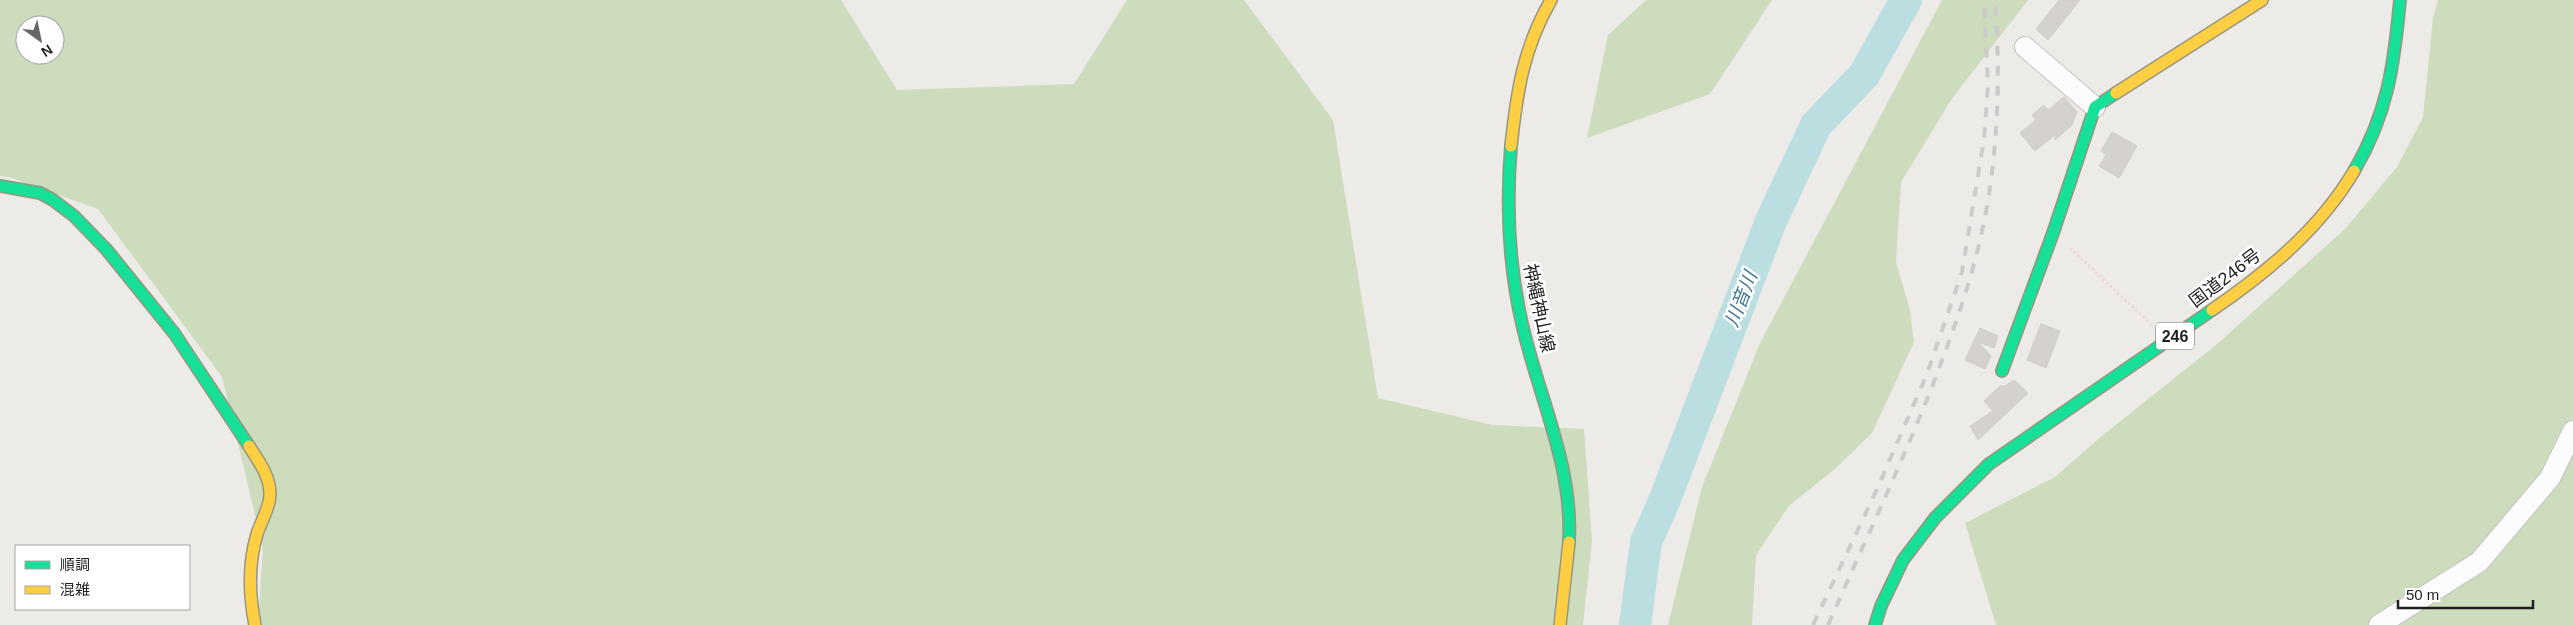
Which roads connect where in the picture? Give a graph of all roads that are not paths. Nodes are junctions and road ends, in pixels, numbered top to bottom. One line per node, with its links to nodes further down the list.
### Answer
1 (1551, 0): 10 (main road, 神縄神山線)
2 (2262, 0): 5 (main road)
3 (2400, 0): 11 (main road, 国道246号 / 246)
4 (2025, 47): 5 (street)
5 (2095, 107): 7 (main road)
6 (0, 186): 9 (main road)
7 (2002, 371)
8 (2573, 430): 12 (street)
9 (255, 625)
10 (1560, 625)
11 (1875, 625)
12 (2379, 625)

